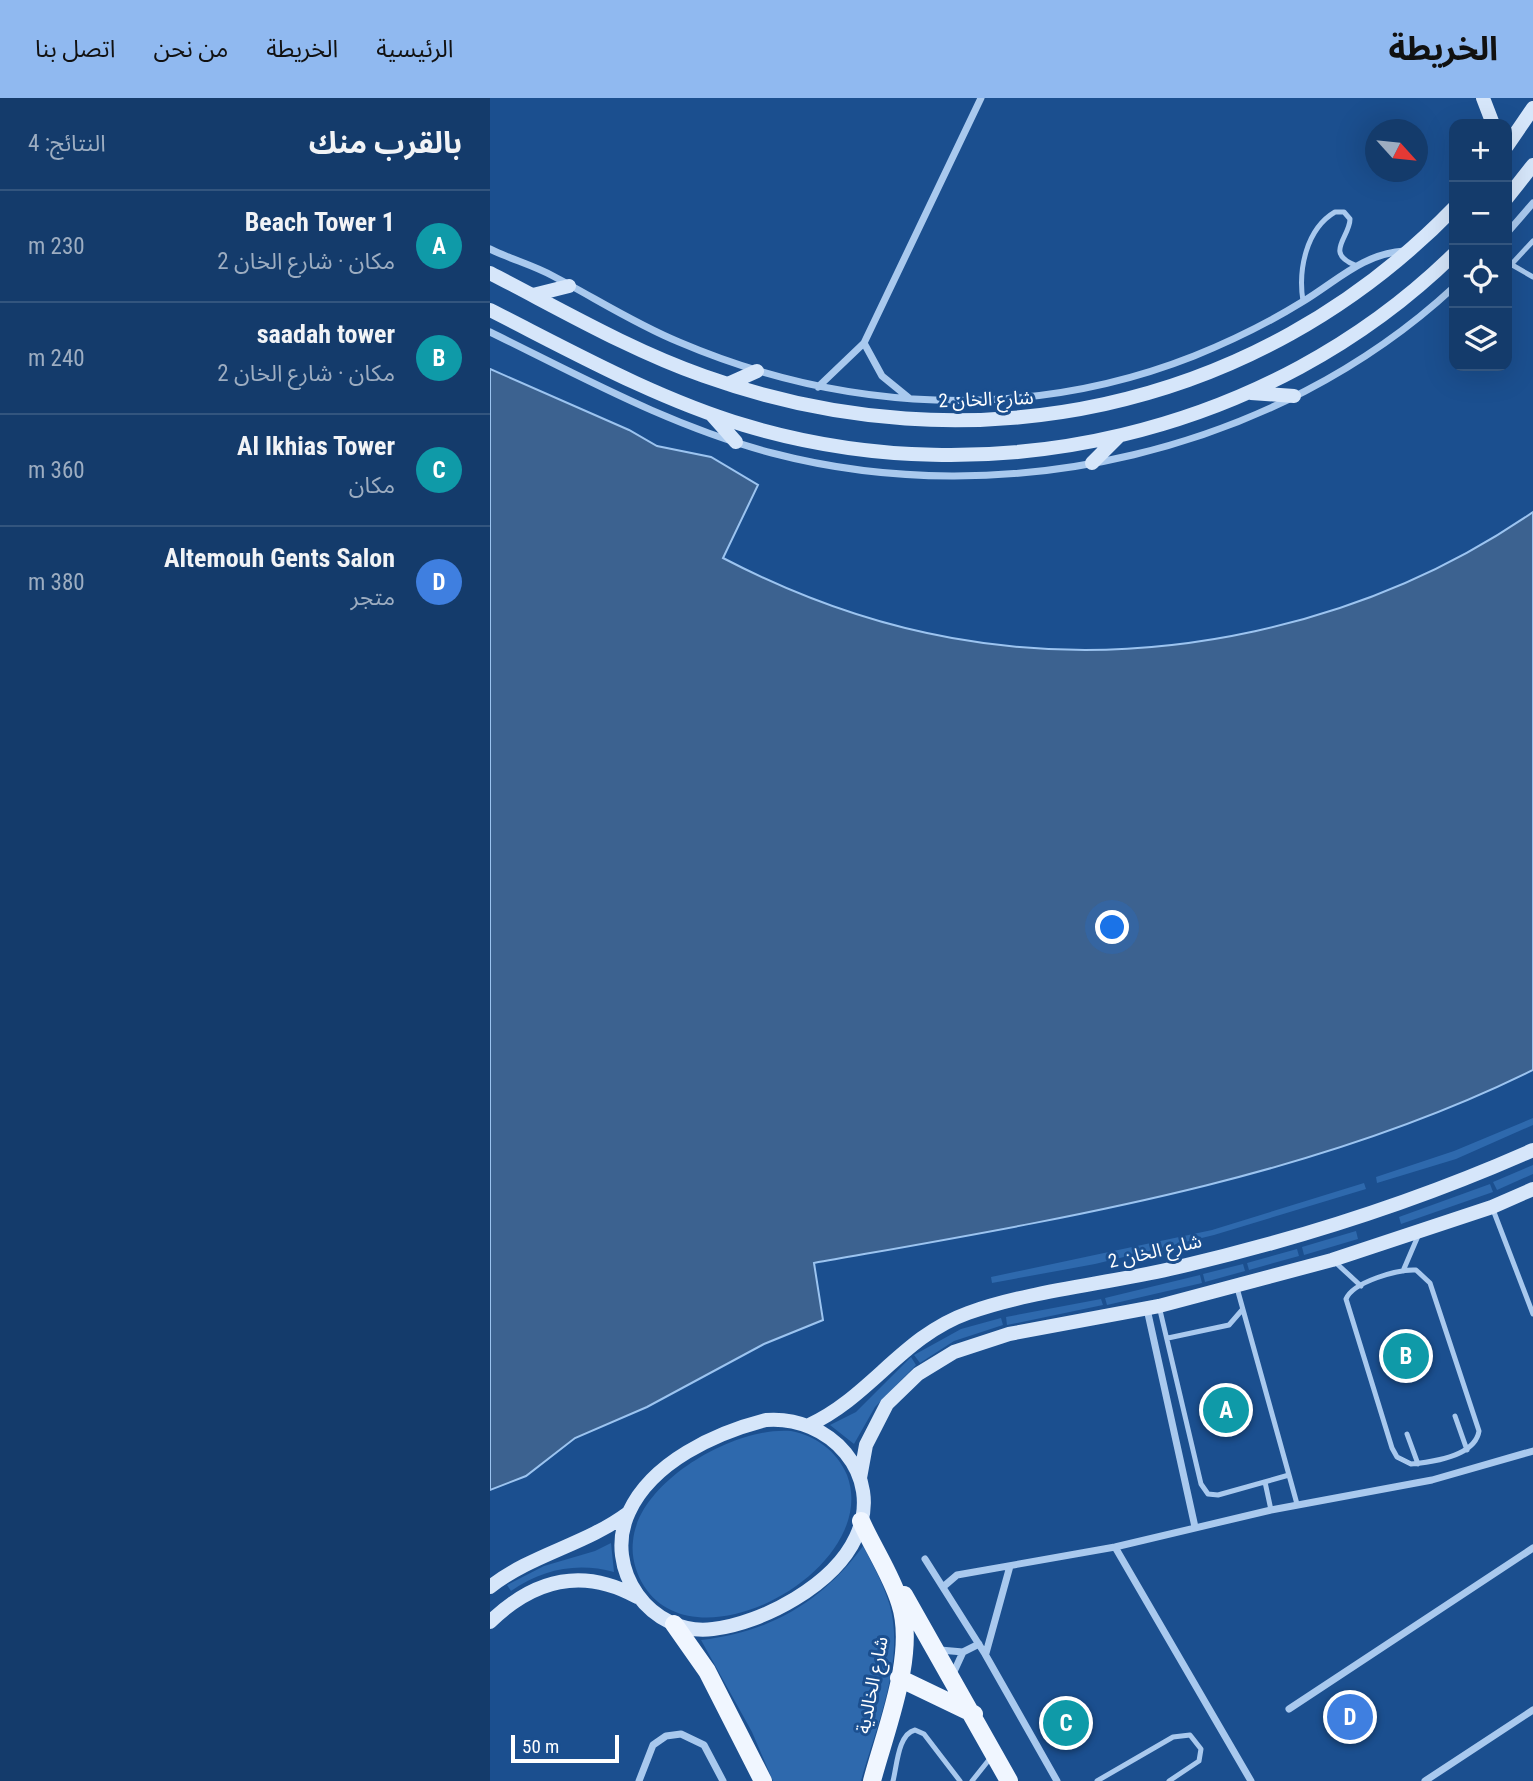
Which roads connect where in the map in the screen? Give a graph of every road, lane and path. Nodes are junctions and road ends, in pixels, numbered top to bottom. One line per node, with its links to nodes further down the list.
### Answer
1 (981, 98): 26 (street)
2 (1483, 98): 4 (main road)
3 (1533, 108): 5 (main road)
4 (1491, 119)
5 (1512, 139)
6 (1533, 165): 7 (main road)
7 (1512, 192)
8 (1533, 203): 10 (street)
9 (1449, 213): 13 (main road, شارع الخان 2)
10 (1512, 227)
11 (1533, 242): 15 (lane)
12 (490, 249): 20 (street)
13 (1408, 251): 16 (street); 28 (main road, شارع الخان 2)
14 (1449, 259): 30 (main road)
15 (1512, 261)
16 (1355, 265): 23 (street); 23 (lane)
17 (1512, 267): 19 (lane)
18 (490, 273): 22 (main road, شارع الخان 2)
19 (1533, 277)
20 (569, 286): 22 (main road); 27 (street)
21 (1449, 291): 31 (street)
22 (533, 295): 28 (main road, شارع الخان 2)
23 (1303, 301): 32 (street)
24 (490, 310): 33 (main road)
25 (490, 332): 35 (street)
26 (864, 343): 29 (street); 32 (street)
27 (757, 371): 28 (main road); 29 (street)
28 (727, 384)
29 (818, 387): 32 (street)
30 (1250, 393): 31 (main road); 34 (main road)
31 (1294, 396): 36 (street)
32 (913, 400)
33 (710, 414): 34 (main road); 35 (main road)
34 (1119, 437): 36 (main road)
35 (736, 443): 36 (street)
36 (1092, 463)
37 (1533, 1150): 50 (main road, شارع الخان 2)
38 (1533, 1189): 39 (main road)
39 (1492, 1207): 40 (main road); 47 (lane)
40 (1422, 1231): 41 (main road); 42 (lane)
41 (1332, 1260): 43 (main road); 44 (lane)
42 (1402, 1271): 44 (lane); 52 (lane)
43 (1236, 1286): 45 (main road); 46 (lane)
44 (1361, 1286): 54 (lane)
45 (1153, 1308): 48 (lane); 56 (main road); 62 (street)
46 (1242, 1310): 48 (lane); 55 (lane)
47 (1533, 1314)
48 (1168, 1338): 57 (lane)
49 (1455, 1416): 52 (lane)
50 (809, 1426): 56 (main road); 60 (main road)
51 (1407, 1434): 54 (lane)
52 (1467, 1450): 54 (lane)
53 (1533, 1451): 58 (street)
54 (1418, 1464)
55 (1289, 1475): 57 (lane); 58 (lane)
56 (860, 1478): 61 (main road)
57 (1265, 1482): 59 (lane)
58 (1297, 1504): 59 (street)
59 (1270, 1510): 62 (street)
60 (628, 1513): 69 (main road); 71 (main road)
61 (861, 1521): 68 (main road, شارع الخالدية); 73 (main road)
62 (1195, 1528): 63 (street)
63 (1115, 1546): 67 (street); 95 (street)
64 (1530, 1550): 66 (street); 80 (street)
65 (925, 1559): 70 (street)
66 (1533, 1559)
67 (1010, 1566): 70 (street); 77 (street)
68 (886, 1573): 75 (main road); 79 (main road, شارع الخالدية)
69 (490, 1587)
70 (943, 1587): 74 (street)
71 (639, 1598): 72 (main road); 73 (main road)
72 (490, 1622)
73 (674, 1624): 86 (main road)
74 (979, 1644): 76 (street); 77 (street)
75 (936, 1649): 76 (street); 78 (main road)
76 (963, 1652): 78 (street)
77 (985, 1654): 92 (street)
78 (952, 1677): 82 (main road)
79 (899, 1678): 82 (main road); 87 (main road, شارع الخالدية)
80 (1289, 1709)
81 (1533, 1710): 96 (street)
82 (974, 1714): 83 (main road)
83 (994, 1753): 90 (lane); 91 (main road)
84 (639, 1781): 85 (street)
85 (723, 1781)
86 (763, 1781)
87 (872, 1781)
88 (893, 1781): 89 (lane)
89 (960, 1781)
90 (972, 1781)
91 (1009, 1781)
92 (1057, 1781)
93 (1097, 1781): 94 (lane)
94 (1169, 1781)
95 (1251, 1781)
96 (1425, 1781)

